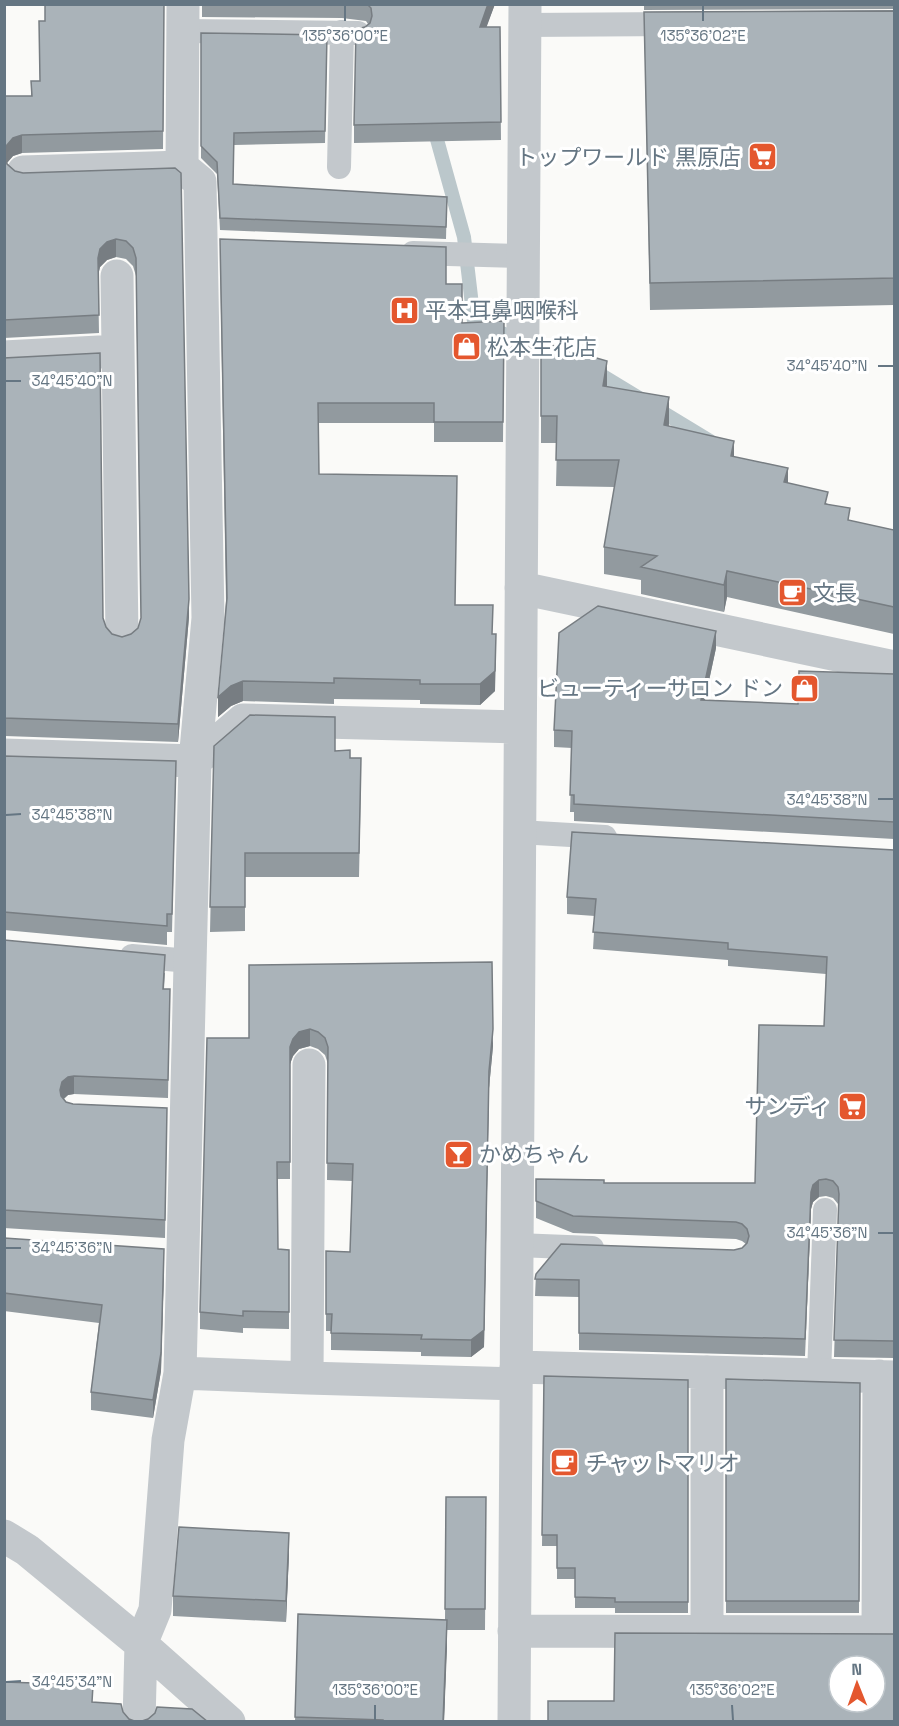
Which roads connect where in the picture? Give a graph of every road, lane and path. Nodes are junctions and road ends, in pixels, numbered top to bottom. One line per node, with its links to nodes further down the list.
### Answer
1 (524, 15): 3 (lane); 8 (street)
2 (183, 18): 4 (street); 5 (lane)
3 (700, 24)
4 (182, 167): 6 (street); 17 (street)
5 (339, 167)
6 (23, 172)
7 (387, 252): 8 (lane)
8 (523, 256): 12 (street)
9 (117, 276): 10 (street)
10 (118, 351): 11 (street); 13 (street)
11 (4, 357)
12 (521, 588): 14 (street); 15 (street)
13 (122, 636)
14 (894, 668)
15 (520, 727): 17 (street); 18 (street)
16 (4, 756): 17 (street)
17 (195, 761): 21 (street)
18 (519, 832): 19 (lane); 24 (street)
19 (625, 838)
20 (109, 954): 21 (lane)
21 (190, 961): 27 (street)
22 (309, 1065): 31 (street)
23 (825, 1210): 28 (lane)
24 (517, 1245): 25 (lane); 29 (street)
25 (609, 1249)
26 (707, 1372): 28 (street); 29 (street); 34 (street)
27 (180, 1373): 31 (street); 36 (street)
28 (819, 1375): 30 (street)
29 (516, 1376): 31 (street); 33 (street)
30 (887, 1377): 35 (street)
31 (307, 1378)
32 (4, 1536): 36 (street)
33 (514, 1631): 34 (street); 39 (street)
34 (707, 1632): 35 (street)
35 (886, 1632)
36 (141, 1644): 37 (street); 38 (street)
37 (139, 1722)
38 (229, 1722)
39 (514, 1722)

